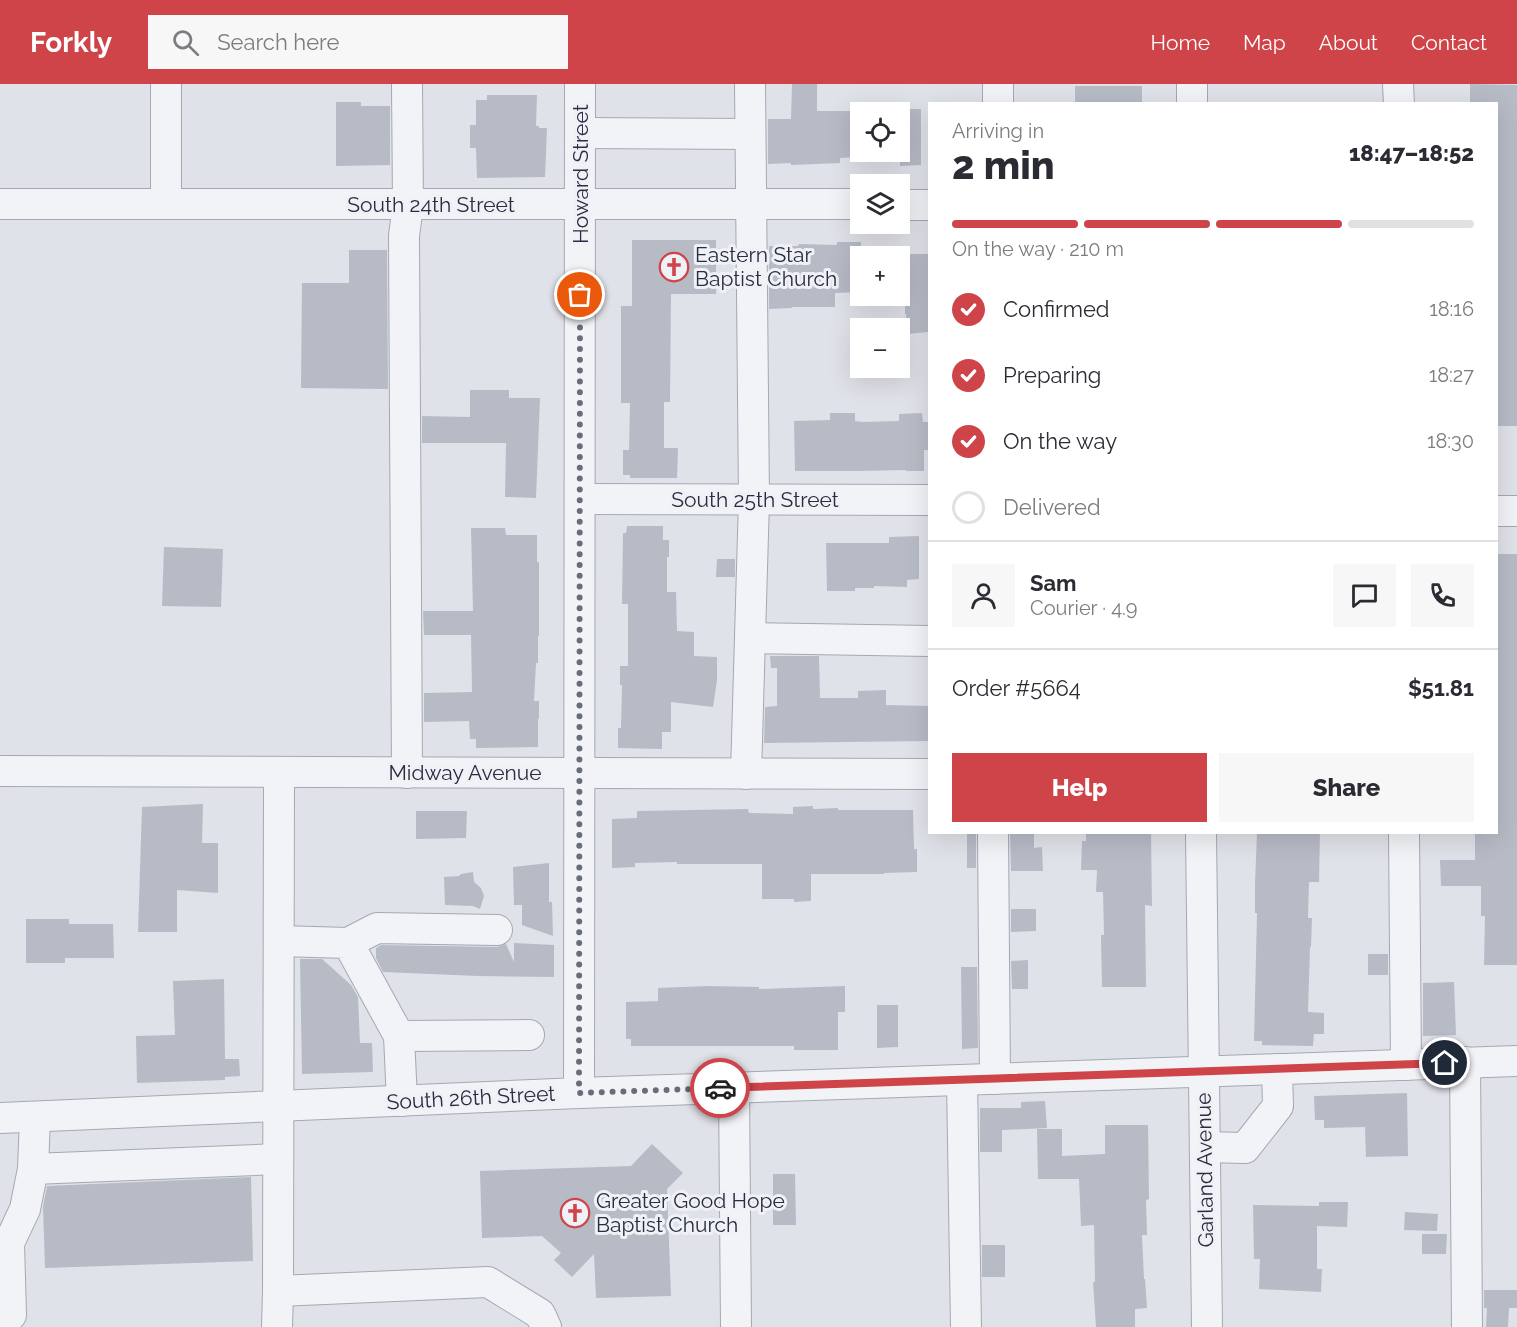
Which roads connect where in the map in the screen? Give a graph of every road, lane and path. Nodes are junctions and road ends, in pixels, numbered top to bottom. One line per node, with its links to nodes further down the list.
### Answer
1 (166, 84): 14 (street)
2 (406, 84): 17 (street)
3 (580, 84): 11 (street, Howard Street)
4 (750, 84): 12 (street)
5 (998, 84): 8 (street)
6 (1192, 84): 9 (street)
7 (1398, 84): 10 (street)
8 (998, 102)
9 (1192, 102)
10 (1399, 102)
11 (581, 133): 12 (street); 18 (street, Howard Street)
12 (750, 134): 15 (street)
13 (0, 204): 14 (street, South 24th Street)
14 (166, 204): 17 (street, South 24th Street)
15 (751, 204): 16 (street, South 24th Street); 18 (street, South 24th Street); 22 (street)
16 (850, 204)
17 (408, 205): 18 (street, South 24th Street); 30 (street)
18 (581, 205): 21 (street, Howard Street)
19 (910, 205): 20 (street)
20 (928, 206)
21 (580, 499): 22 (street, South 25th Street); 31 (street, Howard Street)
22 (754, 500): 23 (street, South 25th Street); 26 (street)
23 (928, 500)
24 (1498, 511): 25 (street)
25 (1517, 511)
26 (750, 638): 27 (street); 32 (street)
27 (928, 641)
28 (0, 771): 29 (street, Midway Avenue)
29 (279, 772): 30 (street, Midway Avenue); 38 (street)
30 (407, 773): 31 (street, Midway Avenue)
31 (579, 773): 32 (street, Midway Avenue); 50 (street, Howard Street)
32 (746, 774): 33 (street, Midway Avenue)
33 (928, 774)
34 (993, 834): 47 (street)
35 (1201, 834): 46 (street, Garland Avenue)
36 (1404, 834): 44 (street)
37 (496, 930): 39 (street)
38 (279, 941): 39 (street); 52 (street)
39 (348, 943): 41 (street)
40 (529, 1035): 41 (street)
41 (399, 1036): 51 (street)
42 (1517, 1060): 43 (street, South 26th Street)
43 (1465, 1062): 44 (street, South 26th Street); 66 (street)
44 (1406, 1065): 45 (street, South 26th Street)
45 (1277, 1070): 46 (street, South 26th Street); 55 (street)
46 (1204, 1072): 47 (street, South 26th Street); 55 (street, Garland Avenue)
47 (994, 1079): 48 (street, South 26th Street)
48 (962, 1080): 49 (street, South 26th Street); 64 (street)
49 (734, 1088): 50 (street, South 26th Street); 63 (street)
50 (579, 1093): 51 (street, South 26th Street)
51 (402, 1101): 52 (street, South 26th Street)
52 (278, 1106): 53 (street, South 26th Street); 56 (street)
53 (35, 1116): 54 (street, South 26th Street); 57 (street)
54 (0, 1118)
55 (1205, 1148): 65 (street, Garland Avenue)
56 (278, 1159): 57 (street); 59 (street)
57 (33, 1169): 58 (street)
58 (4, 1243): 60 (street)
59 (278, 1291): 61 (street); 62 (street)
60 (0, 1316)
61 (277, 1327)
62 (546, 1327)
63 (736, 1327)
64 (966, 1327)
65 (1207, 1327)
66 (1467, 1327)

